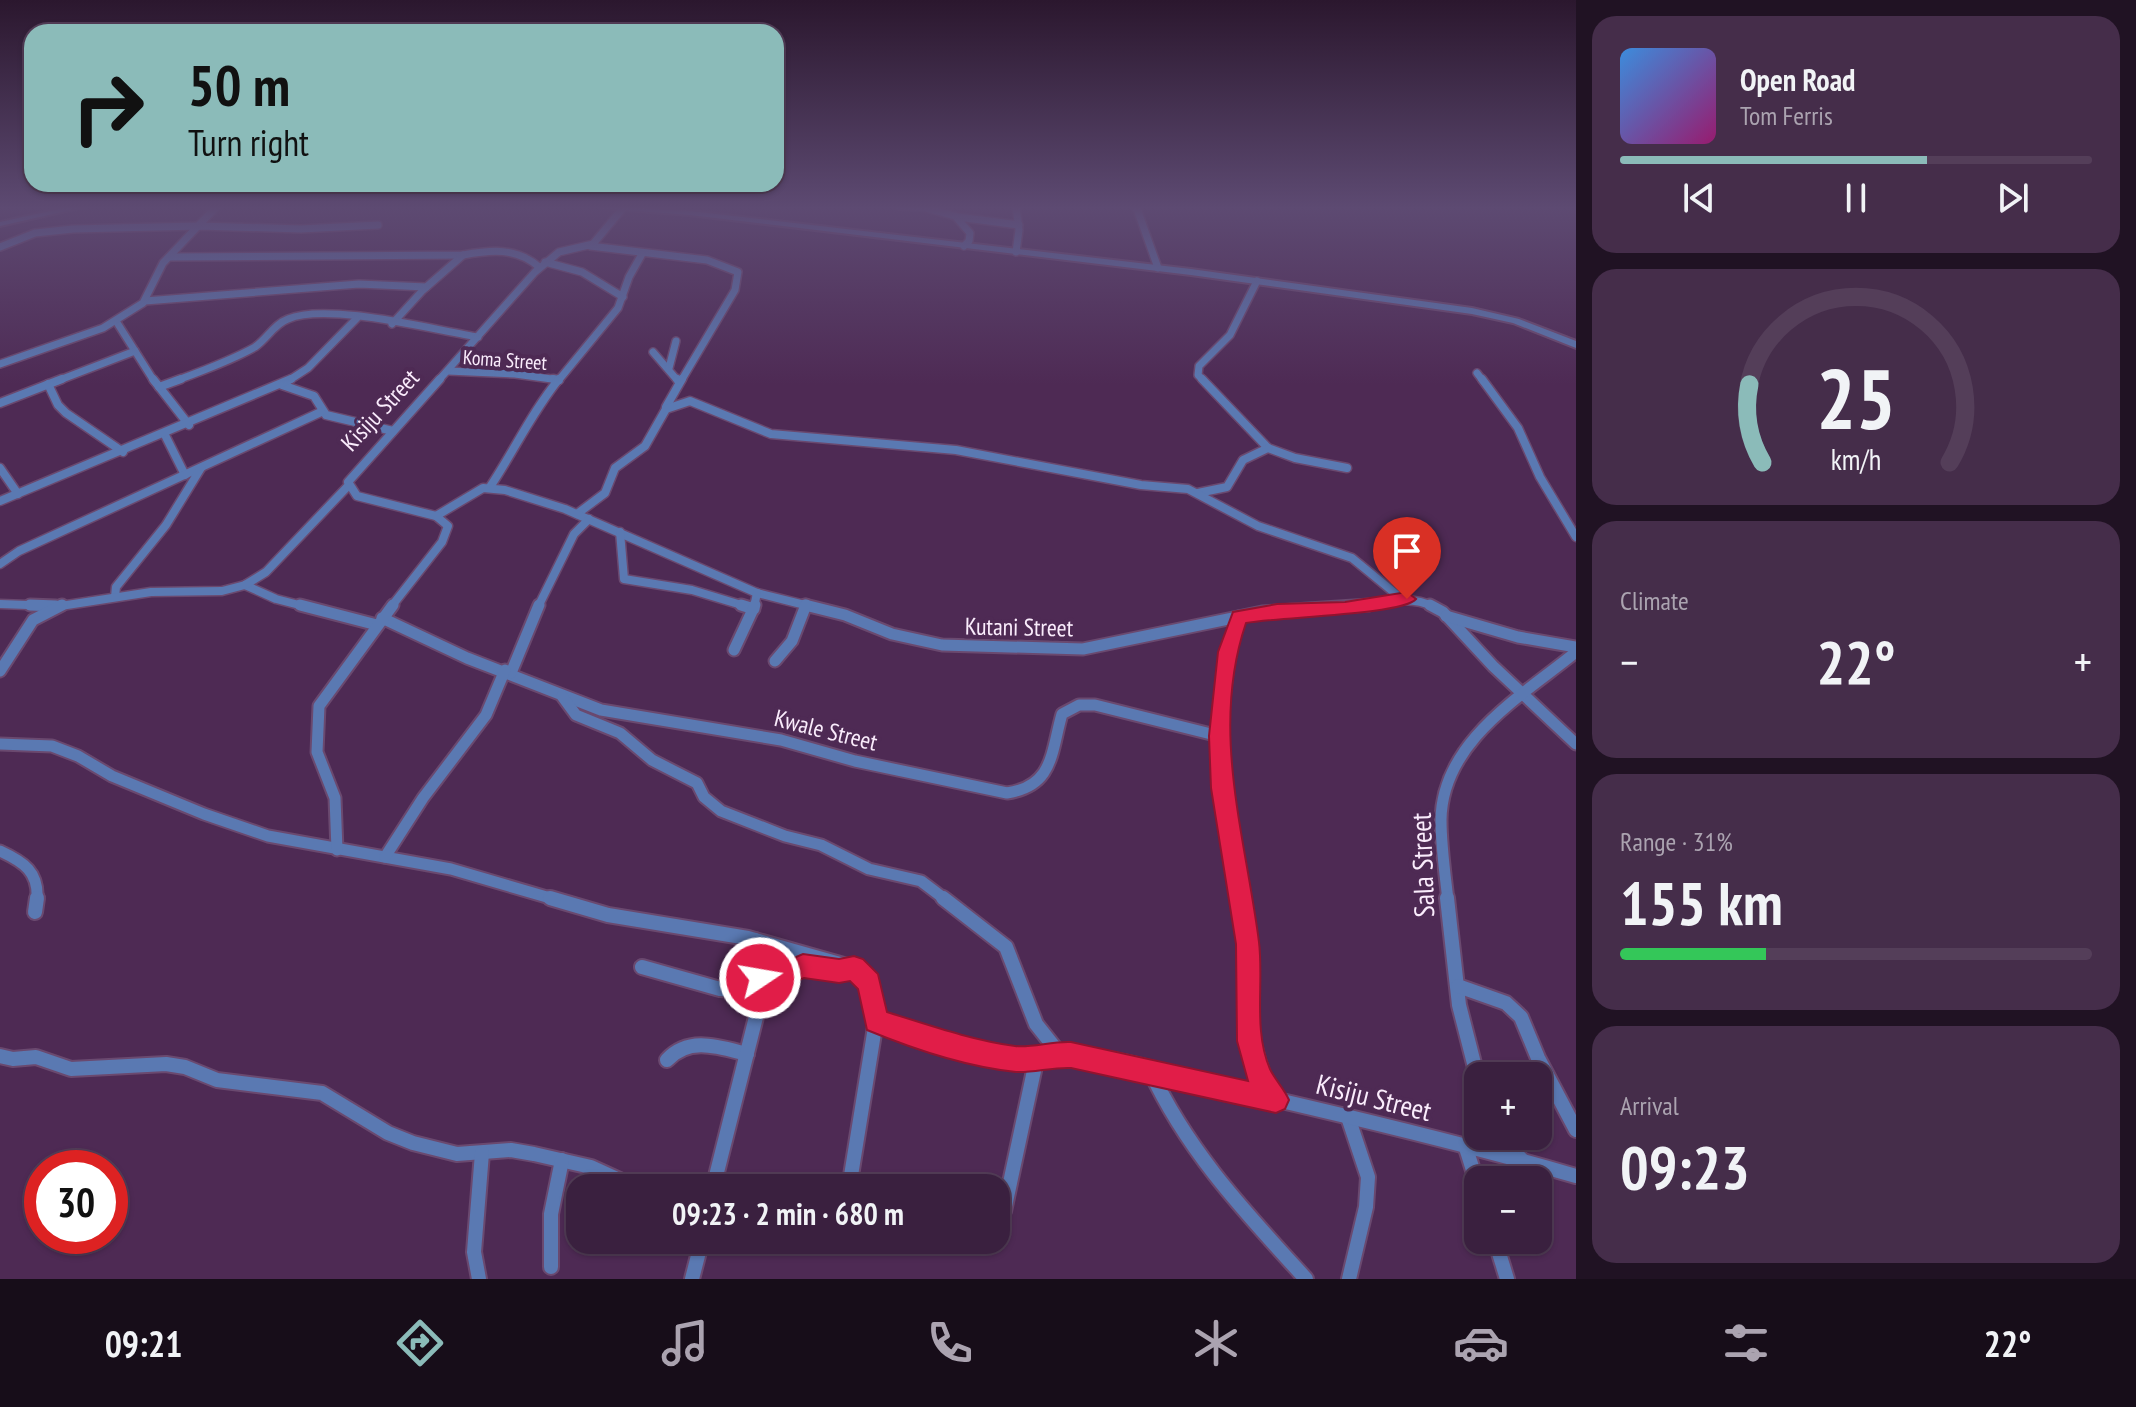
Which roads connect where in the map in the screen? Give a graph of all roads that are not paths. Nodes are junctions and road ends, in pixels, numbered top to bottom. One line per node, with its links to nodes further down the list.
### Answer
1 (542, 265): 16 (street, Kisiju Street)
2 (162, 266): 12 (street)
3 (451, 266): 10 (street)
4 (546, 266): 11 (street)
5 (635, 266): 11 (street)
6 (725, 266): 26 (street)
7 (1137, 266): 8 (street)
8 (1158, 268): 9 (street)
9 (1257, 281): 18 (street); 37 (street)
10 (426, 287): 12 (street); 15 (street)
11 (623, 297): 25 (street)
12 (145, 301): 14 (street)
13 (357, 318): 15 (street); 28 (street); 29 (street)
14 (116, 321): 19 (street); 21 (street)
15 (392, 324): 16 (street)
16 (478, 337): 23 (street, Kisiju Street)
17 (676, 341): 22 (street)
18 (1576, 345)
19 (135, 351): 27 (street); 29 (street)
20 (653, 352): 22 (street)
21 (0, 364)
22 (669, 368): 26 (street)
23 (448, 371): 25 (street, Koma Street); 35 (street, Kisiju Street)
24 (1477, 373): 52 (street)
25 (559, 380): 44 (street)
26 (678, 382): 31 (street); 33 (street)
27 (48, 384): 30 (street); 38 (street)
28 (282, 385): 32 (street); 34 (street)
29 (159, 387): 34 (street)
30 (0, 403)
31 (697, 403): 33 (street); 45 (street)
32 (321, 412): 35 (street); 40 (street)
33 (665, 412): 48 (street)
34 (189, 425): 36 (street)
35 (393, 431): 43 (street, Kisiju Street)
36 (165, 435): 38 (street); 42 (street)
37 (1268, 448): 41 (street); 45 (street)
38 (123, 452): 46 (street)
39 (0, 468): 46 (street)
40 (201, 468): 42 (street); 55 (street)
41 (1347, 468)
42 (185, 475): 53 (street)
43 (348, 486): 49 (street, Kisiju Street); 54 (street)
44 (490, 487): 48 (street, Kutani Street); 49 (street)
45 (1198, 493): 57 (street)
46 (18, 494): 47 (street)
47 (0, 501)
48 (577, 514): 50 (street, Kutani Street)
49 (436, 516): 64 (street)
50 (589, 519): 51 (street, Kutani Street); 69 (street)
51 (620, 532): 56 (street, Kutani Street); 61 (street)
52 (1576, 537)
53 (0, 564)
54 (245, 585): 55 (street); 64 (street, Kwale Street)
55 (116, 592): 60 (street)
56 (757, 593): 59 (street, Kutani Street); 61 (street)
57 (1403, 599): 62 (street, Kutani Street); 63 (street, Kutani Street)
58 (0, 604): 60 (street)
59 (806, 605): 63 (street, Kutani Street); 67 (street)
60 (56, 606): 68 (street)
61 (754, 609): 65 (street)
62 (1445, 615): 66 (street); 70 (street, Kutani Street)
63 (1239, 617): 72 (street)
64 (379, 622): 69 (street, Kwale Street); 75 (street)
65 (734, 650)
66 (1576, 650): 70 (street, Sala Street)
67 (775, 661)
68 (0, 671)
69 (508, 672): 71 (street, Kwale Street); 77 (street)
70 (1524, 694): 74 (street, Kutani Street); 82 (street, Sala Street)
71 (562, 696): 72 (street, Kwale Street); 85 (street)
72 (1219, 736): 92 (street)
73 (0, 744): 75 (street)
74 (1576, 744)
75 (337, 850): 77 (street)
76 (0, 851): 78 (street)
77 (385, 857): 79 (street)
78 (35, 912)
79 (755, 940): 81 (street); 83 (street)
80 (642, 967): 83 (street)
81 (854, 968): 83 (street); 84 (street)
82 (1458, 986): 90 (street, Sala Street); 94 (street)
83 (760, 989): 86 (street)
84 (876, 1021): 88 (street, Kisiju Street); 103 (street)
85 (1059, 1053): 88 (street, Kisiju Street); 91 (street, Kisiju Street)
86 (747, 1054): 89 (street); 102 (street)
87 (0, 1056): 98 (street)
88 (1041, 1057): 105 (street)
89 (667, 1060)
90 (1473, 1062)
91 (1150, 1070): 92 (street, Kisiju Street); 111 (street)
92 (1276, 1100): 93 (street, Kisiju Street)
93 (1348, 1117): 95 (street, Kisiju Street); 112 (street)
94 (1576, 1130)
95 (1464, 1147)
96 (1475, 1150): 100 (street, Kisiju Street)
97 (1513, 1150): 100 (street)
98 (482, 1153): 99 (street); 109 (street)
99 (562, 1160): 101 (street); 108 (street)
100 (1522, 1160): 104 (street, Kisiju Street)
101 (610, 1174)
102 (717, 1174)
103 (851, 1174)
104 (1576, 1176)
105 (1010, 1183)
106 (698, 1254): 110 (street)
107 (1499, 1254): 113 (street)
108 (551, 1267)
109 (479, 1279)
110 (692, 1279)
111 (1306, 1279)
112 (1349, 1279)
113 (1507, 1279)

